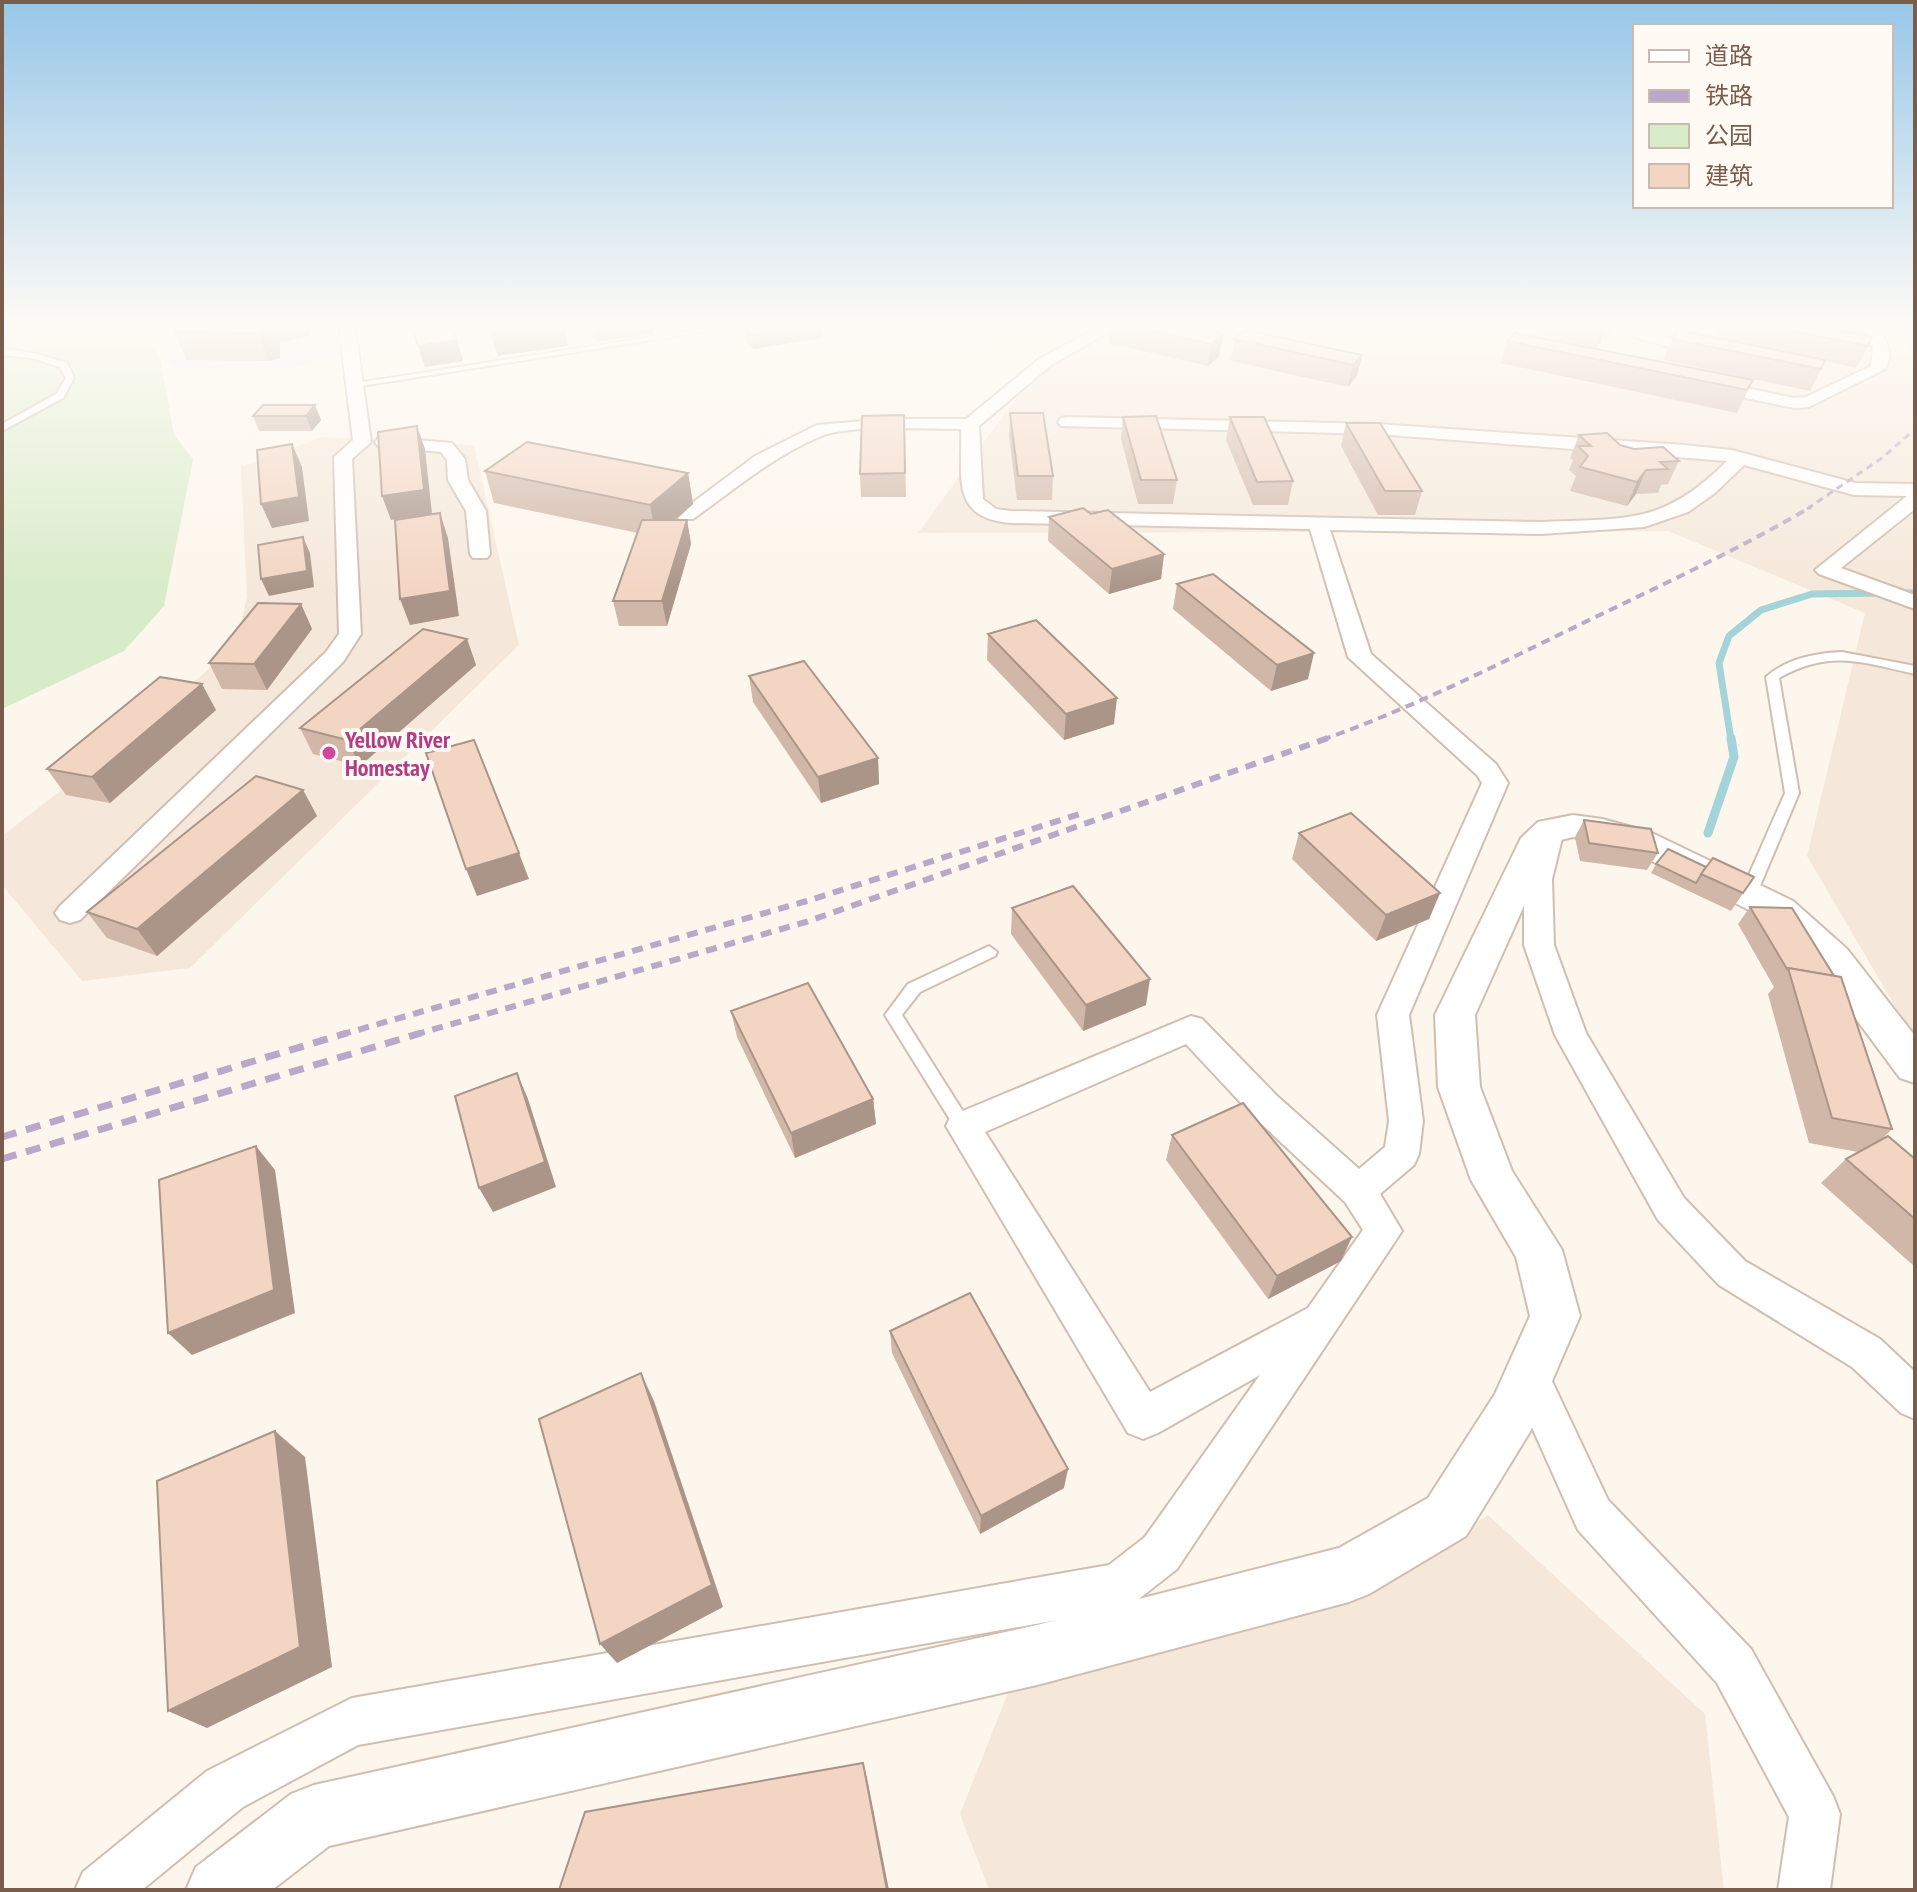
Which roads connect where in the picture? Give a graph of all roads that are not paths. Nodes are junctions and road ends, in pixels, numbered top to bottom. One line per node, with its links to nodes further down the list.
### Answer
1 (25, 415): 6 (lane)
2 (359, 415): 7 (street)
3 (981, 415): 5 (street)
4 (1067, 422): 8 (street)
5 (970, 424): 11 (street); 12 (street)
6 (2, 428)
7 (362, 442): 13 (street); 18 (street)
8 (1740, 458): 9 (street); 12 (street)
9 (1915, 490)
10 (1915, 499): 14 (street)
11 (686, 515)
12 (1318, 524): 22 (street)
13 (480, 554)
14 (1912, 601)
15 (1915, 670): 17 (lane)
16 (1550, 830): 17 (street); 24 (street); 25 (street)
17 (1749, 893): 20 (street)
18 (70, 913)
19 (989, 952): 21 (lane)
20 (1915, 1066)
21 (963, 1126): 22 (street); 23 (street)
22 (1358, 1191): 23 (street)
23 (1321, 1321): 26 (street)
24 (1529, 1376): 27 (street); 28 (street)
25 (1915, 1399)
26 (101, 1890)
27 (219, 1890)
28 (1804, 1890)

